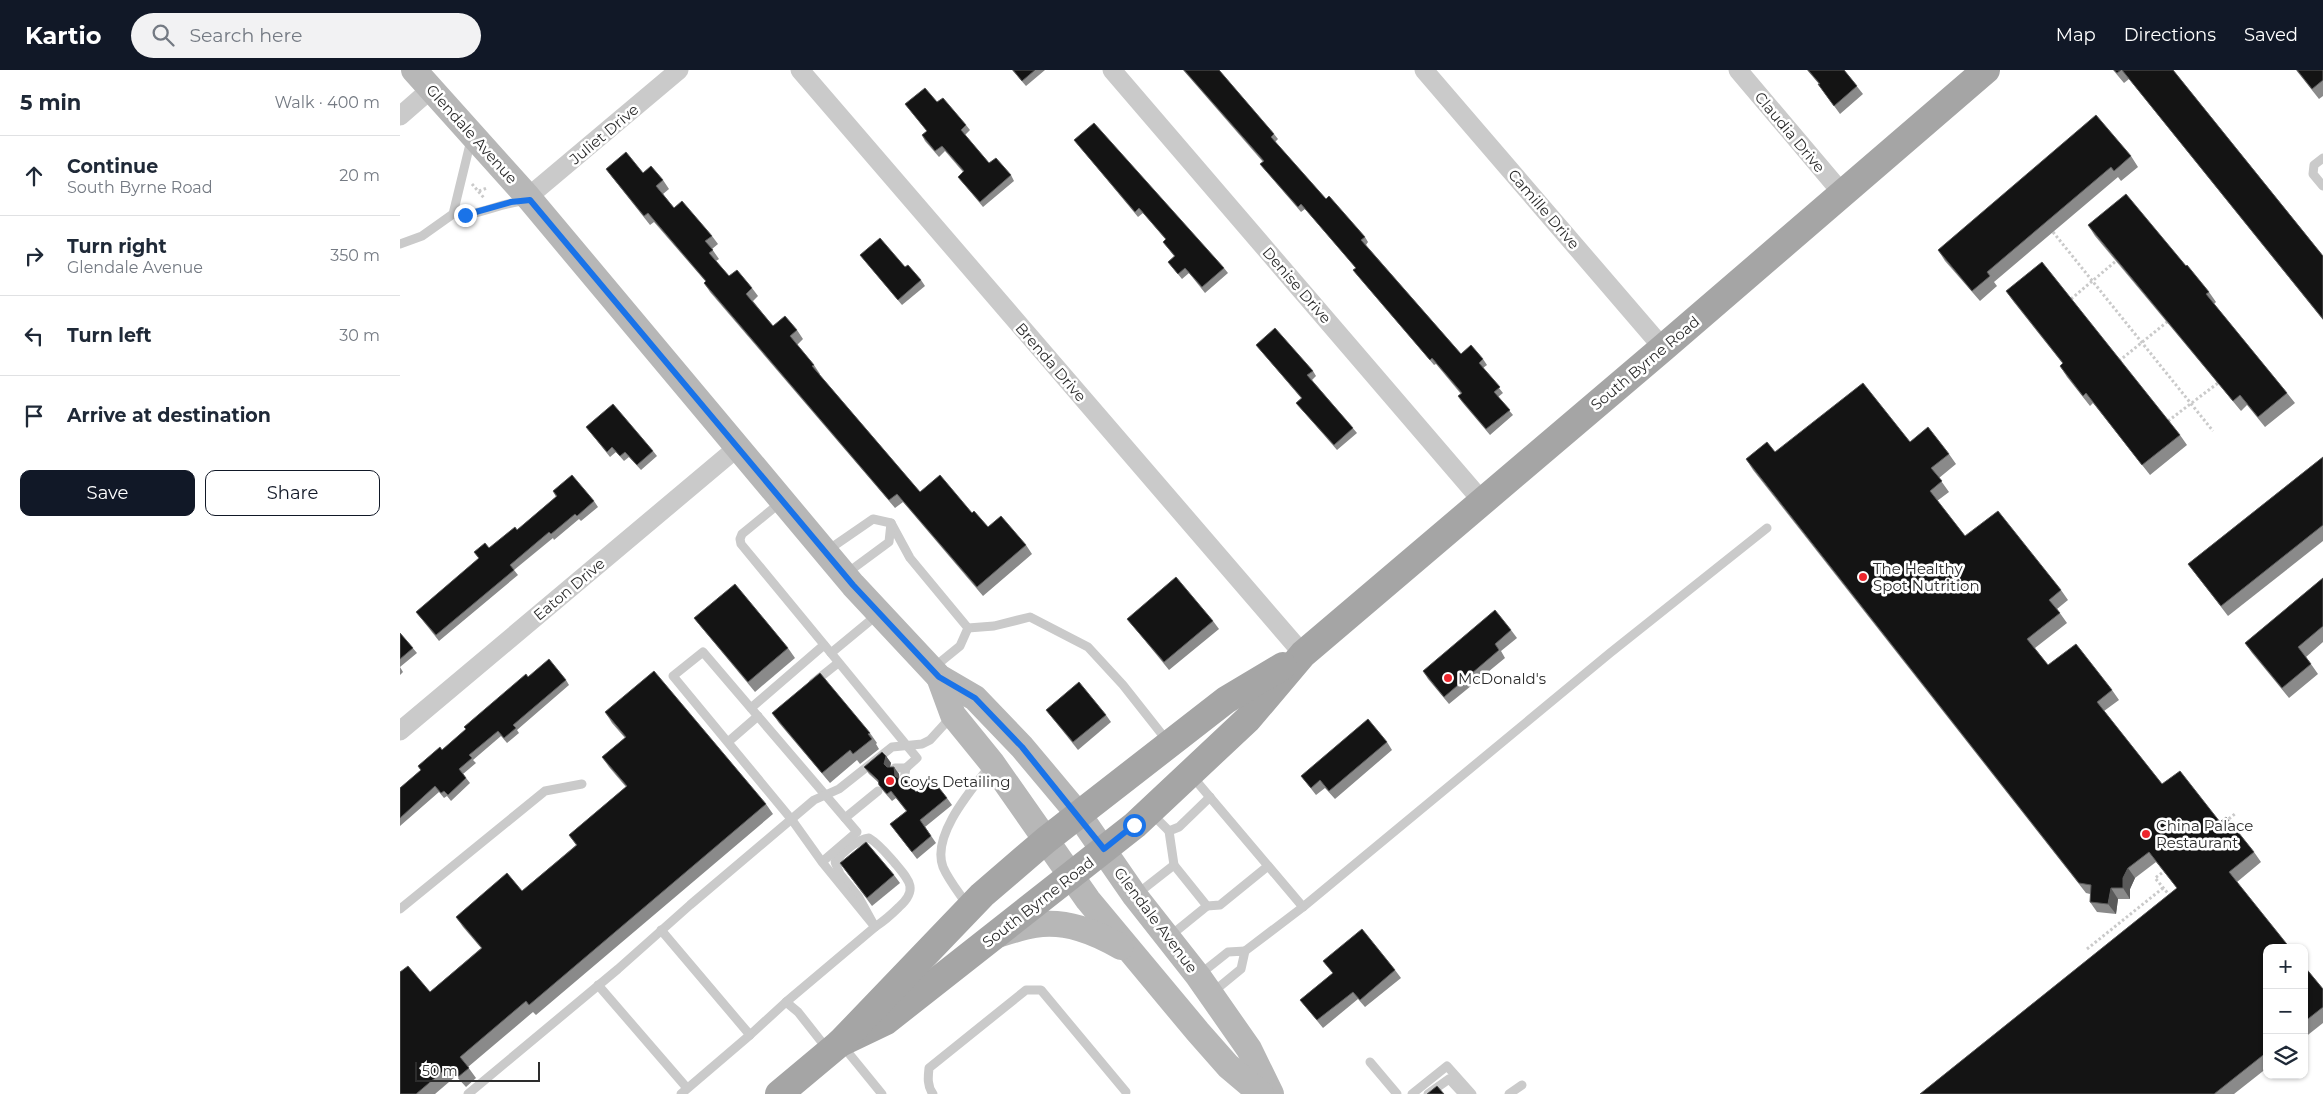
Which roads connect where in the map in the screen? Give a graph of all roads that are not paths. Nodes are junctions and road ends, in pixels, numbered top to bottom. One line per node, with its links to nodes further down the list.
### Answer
1 (679, 70): 13 (street, Juliet Drive)
2 (800, 70): 28 (street, Brenda Drive)
3 (1112, 70): 18 (street, Denise Drive)
4 (1424, 70): 16 (street, Camille Drive)
5 (1738, 70): 12 (street, Claudia Drive)
6 (1986, 70): 12 (main road, South Byrne Road)
7 (422, 80): 8 (street); 9 (main road, Glendale Avenue)
8 (400, 116)
9 (472, 135): 13 (main road, Glendale Avenue); 14 (lane)
10 (2323, 158): 11 (lane)
11 (2323, 186)
12 (1842, 193): 16 (main road, South Byrne Road)
13 (529, 199): 14 (lane); 17 (main road, Glendale Avenue)
14 (453, 214): 15 (lane)
15 (400, 244)
16 (1663, 348): 18 (main road, South Byrne Road)
17 (738, 447): 19 (main road, Glendale Avenue); 35 (street, Eaton Drive)
18 (1482, 500): 28 (main road, South Byrne Road)
19 (783, 501): 22 (main road, Glendale Avenue); 26 (lane)
20 (891, 523): 22 (lane); 23 (lane); 25 (lane)
21 (1767, 528): 61 (lane)
22 (825, 552): 23 (main road, Glendale Avenue)
23 (844, 575): 24 (main road, Glendale Avenue)
24 (879, 613): 27 (lane); 30 (main road, Glendale Avenue)
25 (968, 628): 30 (lane); 37 (lane)
26 (824, 645): 27 (lane); 32 (lane)
27 (831, 653): 29 (lane)
28 (1303, 654): 37 (main road, South Byrne Road); 42 (main road, South Byrne Road)
29 (838, 663): 31 (lane); 38 (lane)
30 (935, 673): 33 (main road, Glendale Avenue); 49 (main road, Glendale Avenue)
31 (809, 687)
32 (751, 708): 34 (lane); 36 (lane)
33 (953, 715): 38 (lane); 39 (main road, Glendale Avenue)
34 (765, 718): 36 (lane); 46 (lane)
35 (400, 731)
36 (728, 742): 51 (lane)
37 (1170, 744): 49 (main road, South Byrne Road)
38 (907, 746): 41 (lane); 46 (lane)
39 (992, 763): 53 (main road, Glendale Avenue); 62 (lane)
40 (895, 768): 41 (lane)
41 (906, 768): 43 (lane)
42 (1190, 774): 47 (lane); 48 (main road, South Byrne Road)
43 (904, 778)
44 (582, 784): 63 (lane)
45 (880, 789): 50 (lane)
46 (826, 794): 50 (lane); 51 (lane)
47 (1210, 797): 52 (lane); 57 (lane)
48 (1150, 812): 52 (lane); 54 (main road, South Byrne Road)
49 (1079, 815): 53 (main road, South Byrne Road); 54 (main road, Glendale Avenue)
50 (845, 818): 55 (lane)
51 (792, 820): 55 (lane); 65 (lane)
52 (1169, 831): 56 (lane)
53 (1046, 840): 58 (main road, Glendale Avenue); 62 (main road, South Byrne Road)
54 (1104, 849): 58 (main road, South Byrne Road); 59 (main road, Glendale Avenue)
55 (822, 862): 64 (lane)
56 (1174, 865): 59 (lane); 60 (lane)
57 (1268, 866): 60 (lane); 61 (lane)
58 (1071, 874): 66 (main road, South Byrne Road); 69 (main road, Glendale Avenue)
59 (1135, 896): 67 (main road, Glendale Avenue)
60 (1207, 906): 67 (lane)
61 (1303, 907): 68 (lane)
62 (970, 908): 74 (main road, South Byrne Road)
63 (400, 909)
64 (875, 927): 64 (lane); 72 (lane)
65 (662, 930): 70 (lane); 73 (lane)
66 (994, 936): 69 (main road); 74 (main road, South Byrne Road)
67 (1168, 937): 71 (main road, Glendale Avenue)
68 (1245, 951): 71 (lane); 71 (lane)
69 (1134, 956): 83 (main road, Glendale Avenue)
70 (598, 985): 77 (lane); 79 (lane)
71 (1204, 985): 84 (main road, Glendale Avenue)
72 (786, 1002): 73 (lane); 74 (lane)
73 (750, 1035): 77 (lane)
74 (835, 1047): 80 (main road, South Byrne Road); 81 (lane)
75 (1370, 1062): 85 (lane)
76 (1522, 1085): 90 (lane)
77 (684, 1091)
78 (1126, 1093): 82 (lane)
79 (468, 1094)
80 (779, 1094)
81 (882, 1094)
82 (933, 1094)
83 (1261, 1094)
84 (1271, 1094)
85 (1398, 1094)
86 (1412, 1094): 89 (lane)
87 (1428, 1094): 88 (lane)
88 (1463, 1094)
89 (1472, 1094)
90 (1509, 1094)

